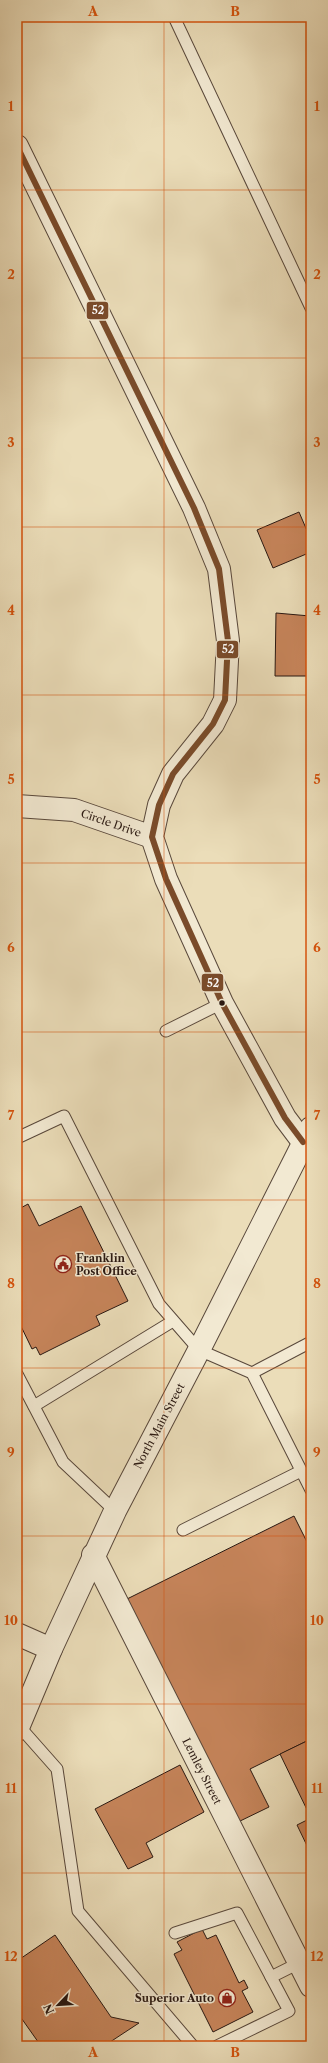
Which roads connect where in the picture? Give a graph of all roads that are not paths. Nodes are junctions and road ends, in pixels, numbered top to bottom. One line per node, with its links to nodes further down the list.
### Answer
1 (174, 17): 3 (lane)
2 (17, 146): 5 (street)
3 (311, 308)
4 (17, 806): 5 (street, Circle Drive)
5 (152, 837): 6 (street, Circle Drive)
6 (222, 1003): 7 (lane); 9 (street, Circle Drive)
7 (166, 1031)
8 (17, 1138): 10 (lane)
9 (308, 1141): 12 (street, North Main Street)
10 (173, 1321): 12 (lane); 15 (lane)
11 (311, 1342): 13 (lane)
12 (199, 1350): 13 (lane); 18 (street, North Main Street)
13 (252, 1373): 16 (lane)
14 (17, 1374): 15 (lane)
15 (34, 1406): 18 (lane)
16 (301, 1471): 17 (lane); 19 (lane)
17 (311, 1490)
18 (115, 1511): 20 (street, North Main Street)
19 (183, 1530)
20 (93, 1555): 22 (street, North Main Street); 25 (street, Lemley Street)
21 (17, 1634): 22 (street)
22 (51, 1648): 23 (street, North Main Street)
23 (18, 1728): 28 (lane)
24 (175, 1933): 26 (lane)
25 (305, 1960): 26 (lane); 27 (street, Lemley Street)
26 (271, 1977): 29 (lane)
27 (311, 1986)
28 (193, 2046)
29 (217, 2046)

